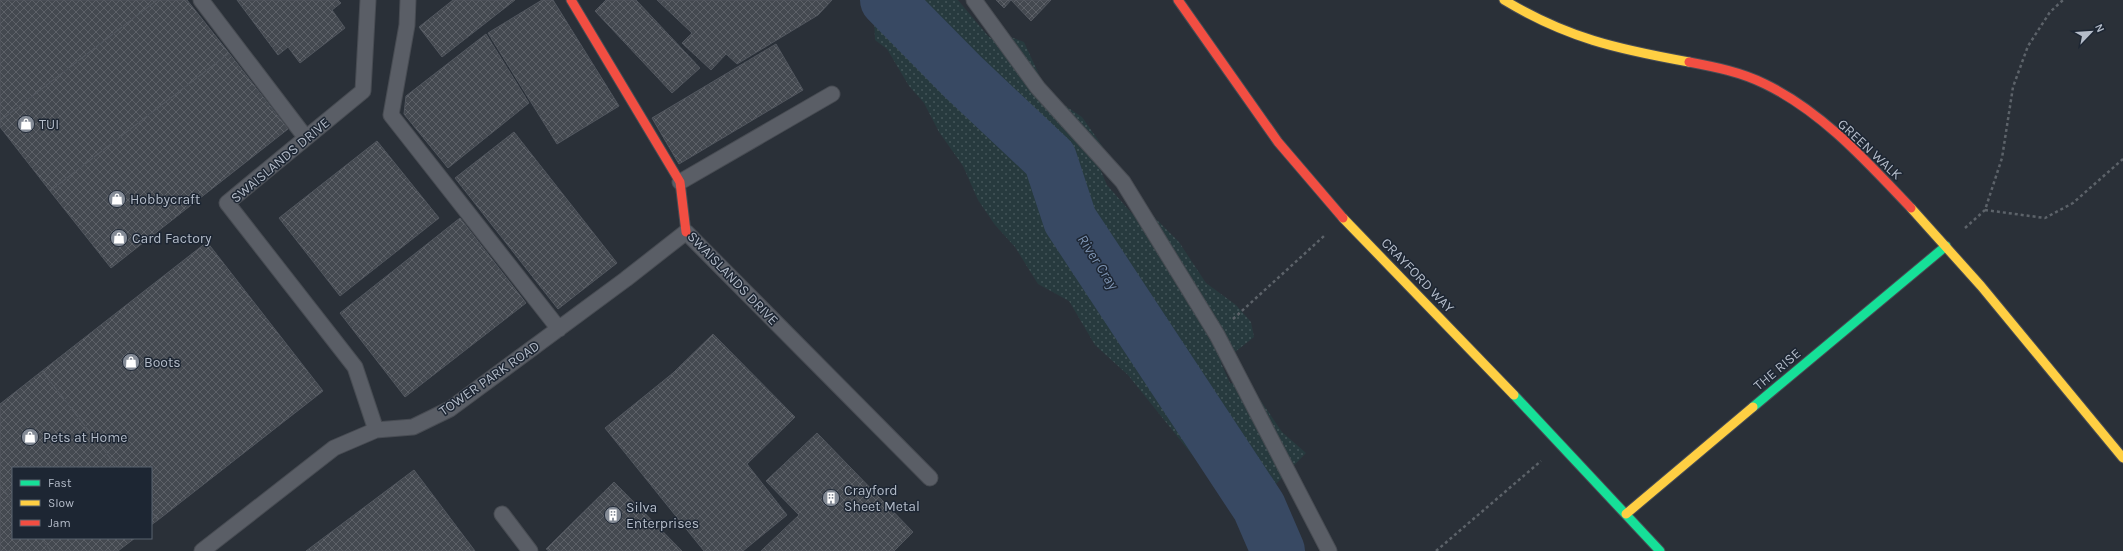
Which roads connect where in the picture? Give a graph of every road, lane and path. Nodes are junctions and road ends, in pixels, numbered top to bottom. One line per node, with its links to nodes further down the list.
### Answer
1 (201, 0): 10 (lane)
2 (368, 0): 10 (lane, SWAISLANDS DRIVE)
3 (408, 0): 16 (lane)
4 (571, 0): 12 (street, SWAISLANDS DRIVE)
5 (974, 0): 17 (lane)
6 (1178, 0): 13 (street, CRAYFORD WAY)
7 (1504, 0): 15 (street, GREEN WALK)
8 (2063, 0): 11 (path)
9 (832, 94): 12 (lane)
10 (306, 138): 18 (lane, SWAISLANDS DRIVE)
11 (2123, 159)
12 (680, 182): 14 (street, SWAISLANDS DRIVE)
13 (1343, 218): 17 (path); 19 (street, CRAYFORD WAY)
14 (686, 232): 16 (lane, TOWER PARK ROAD); 21 (lane, SWAISLANDS DRIVE)
15 (1946, 246): 20 (street, GREEN WALK); 23 (street, THE RISE)
16 (559, 329): 18 (lane, TOWER PARK ROAD)
17 (1217, 335): 26 (lane)
18 (376, 430): 24 (lane, TOWER PARK ROAD)
19 (1561, 444): 23 (street, CRAYFORD WAY); 27 (path)
20 (2123, 458)
21 (930, 478)
22 (502, 514): 25 (lane)
23 (1626, 514): 28 (street, CRAYFORD WAY)
24 (202, 551)
25 (530, 551)
26 (1329, 551)
27 (1436, 551)
28 (1660, 551)

